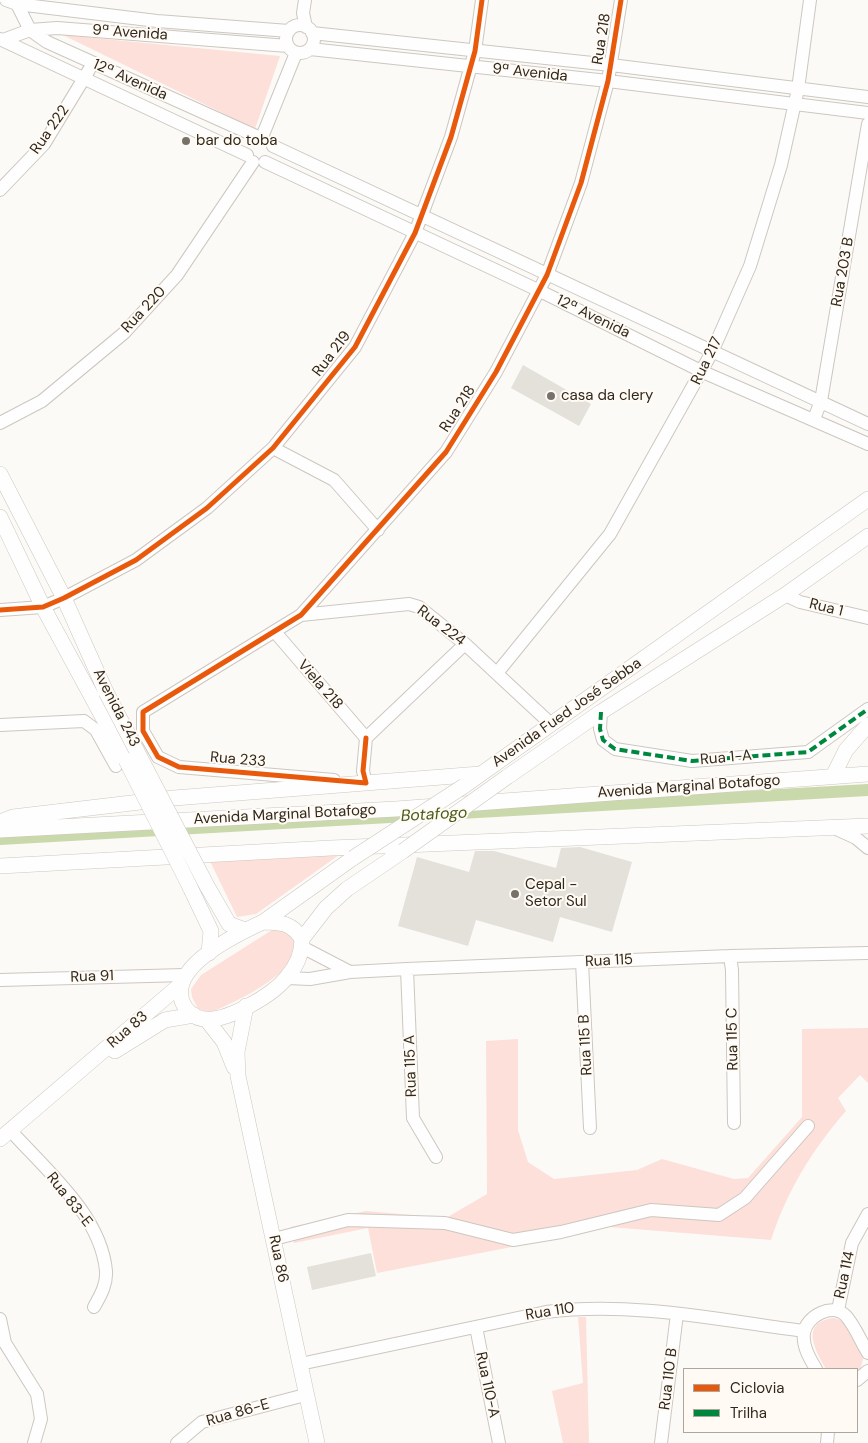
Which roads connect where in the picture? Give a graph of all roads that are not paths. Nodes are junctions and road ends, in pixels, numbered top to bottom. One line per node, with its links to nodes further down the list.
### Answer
1 (305, 0): 6 (street)
2 (482, 0): 11 (street, Rua 219)
3 (621, 0): 13 (street, Rua 218)
4 (810, 0): 17 (street, Rua 217)
5 (11, 2): 6 (street, 9ª Avenida); 7 (street, 12ª Avenida)
6 (301, 29): 9 (street); 10 (street); 11 (street, 9ª Avenida)
7 (30, 30): 8 (street, 9ª Avenida); 9 (street, 9ª Avenida); 12 (street, 12ª Avenida)
8 (2, 39): 15 (street, 12ª Avenida)
9 (292, 49): 10 (street); 22 (street)
10 (310, 49): 14 (street, 9ª Avenida)
11 (475, 51): 13 (street, 9ª Avenida); 14 (street, Rua 219)
12 (93, 64): 15 (street, Rua 222); 22 (street, 12ª Avenida)
13 (611, 64): 16 (street, Rua 218); 17 (street, 9ª Avenida)
14 (471, 67): 16 (street, 9ª Avenida); 26 (street, Rua 219)
15 (86, 77): 24 (street, 12ª Avenida); 25 (street, Rua 222)
16 (608, 81): 19 (street, 9ª Avenida); 28 (street, Rua 218)
17 (798, 89): 18 (street, 9ª Avenida); 19 (street, Rua 217)
18 (868, 97)
19 (794, 106): 20 (street, 9ª Avenida); 30 (street, Rua 217)
20 (868, 113)
21 (868, 124): 32 (street, Rua 203 B)
22 (260, 137): 23 (street); 24 (street)
23 (273, 146): 24 (street); 26 (street, 12ª Avenida)
24 (255, 160): 27 (street, 12ª Avenida); 34 (street, Rua 220)
25 (0, 190)
26 (421, 217): 27 (street, Rua 219); 28 (street, 12ª Avenida)
27 (415, 233): 29 (street, 12ª Avenida); 37 (street, Rua 219)
28 (546, 275): 29 (street, Rua 218); 30 (street, 12ª Avenida)
29 (540, 291): 31 (street, 12ª Avenida); 41 (street, Rua 218)
30 (712, 352): 31 (street, Rua 217); 32 (street, 12ª Avenida)
31 (703, 372): 33 (street, 12ª Avenida); 51 (street, Rua 217)
32 (821, 401): 33 (street, Rua 203 B); 35 (street, 12ª Avenida)
33 (814, 419): 36 (street, 12ª Avenida)
34 (0, 423)
35 (868, 424)
36 (868, 444)
37 (273, 448): 41 (street); 44 (street, Rua 219)
38 (0, 474): 44 (main road, Avenida 243)
39 (868, 499): 55 (main road, Avenida Fued José Sebba)
40 (0, 517): 45 (main road, Avenida 243)
41 (378, 530): 47 (street, Rua 218)
42 (868, 536): 43 (main road, Avenida Fued José Sebba)
43 (786, 595): 48 (street, Rua 1); 54 (main road, Avenida Fued José Sebba)
44 (64, 598): 45 (street, Rua 219); 72 (main road, Avenida 243, bridge)
45 (43, 607): 46 (street, Rua 219); 59 (main road, Avenida 243)
46 (0, 610)
47 (301, 615): 49 (street, Rua 218); 50 (street, Rua 224)
48 (868, 618)
49 (275, 632): 53 (street, Rua 218); 58 (street, Viela 218)
50 (465, 644): 51 (street, Rua 224); 58 (street)
51 (497, 673): 55 (street, Rua 224)
52 (868, 709): 54 (street, Rua 1-A)
53 (143, 712): 64 (street, Rua 233)
54 (601, 712): 61 (main road, Avenida Fued José Sebba)
55 (552, 724): 60 (main road, Avenida Fued José Sebba); 61 (main road)
56 (0, 725): 59 (street)
57 (868, 725): 63 (main road)
58 (366, 738): 64 (street)
59 (121, 763): 74 (main road, Avenida 243, bridge)
60 (480, 774): 64 (main road); 71 (main road, Avenida Fued José Sebba, bridge)
61 (511, 774): 73 (main road, Avenida Fued José Sebba, bridge)
62 (868, 774): 63 (main road, Avenida Marginal Botafogo)
63 (833, 776): 68 (main road, Avenida Marginal Botafogo)
64 (366, 783): 65 (main road)
65 (0, 822)
66 (868, 826): 67 (main road)
67 (834, 828): 69 (street); 70 (main road)
68 (0, 830)
69 (868, 848)
70 (0, 866)
71 (263, 922): 72 (main road, Avenida Fued José Sebba); 73 (main road)
72 (246, 930): 74 (main road, Avenida Fued José Sebba)
73 (302, 943): 79 (street); 80 (main road, Avenida Fued José Sebba)
74 (208, 953): 82 (main road, Rua 83)
75 (868, 953): 76 (street, Rua 115)
76 (730, 956): 77 (street, Rua 115); 87 (street, Rua 115 C)
77 (582, 962): 78 (street, Rua 115); 89 (street, Rua 115 B)
78 (407, 969): 79 (street, Rua 115); 91 (street, Rua 115 A)
79 (350, 972): 80 (street, Rua 115)
80 (287, 978): 83 (main road, Rua 83)
81 (0, 980): 82 (street, Rua 91)
82 (182, 980): 84 (main road, Rua 86); 85 (main road, Rua 83)
83 (246, 1006): 84 (main road, Rua 83); 86 (main road, Rua 86)
84 (200, 1017): 85 (main road, Rua 83); 86 (main road, Rua 86)
85 (76, 1076): 90 (main road, Rua 83)
86 (238, 1076): 93 (main road, Rua 86)
87 (734, 1123)
88 (808, 1126): 93 (street)
89 (590, 1128)
90 (5, 1134): 94 (street, Rua 83-E)
91 (436, 1157)
92 (868, 1214): 95 (street, Rua 114)
93 (274, 1240): 101 (main road, Rua 86)
94 (94, 1307)
95 (838, 1310): 99 (street); 100 (street)
96 (677, 1314): 98 (street, Rua 110); 99 (street, Rua 110); 110 (street, Rua 110 B)
97 (0, 1319): 106 (street)
98 (476, 1327): 101 (street, Rua 110); 109 (street, Rua 110-A)
99 (804, 1331): 102 (street)
100 (868, 1353)
101 (300, 1364): 105 (main road, Rua 86)
102 (816, 1368)
103 (868, 1371): 104 (street)
104 (858, 1379)
105 (305, 1395): 107 (street, Rua 86-E); 108 (main road, Rua 86)
106 (34, 1443)
107 (177, 1443)
108 (317, 1443)
109 (499, 1443)
110 (661, 1443)

